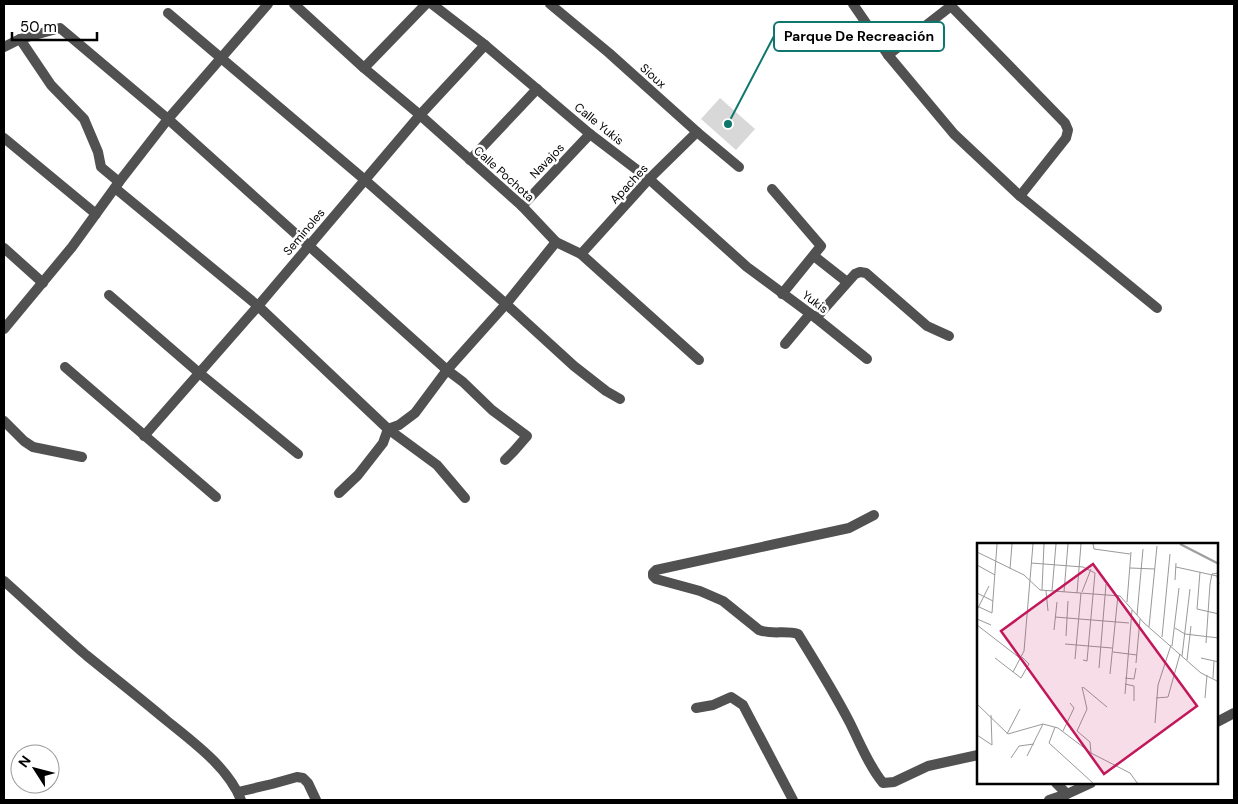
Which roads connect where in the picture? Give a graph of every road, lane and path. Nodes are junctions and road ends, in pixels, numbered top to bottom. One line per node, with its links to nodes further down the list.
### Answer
1 (268, 4): 13 (street)
2 (294, 4): 14 (street, Calle Pochota)
3 (426, 4): 14 (street)
4 (432, 4): 10 (street, Calle Yukis)
5 (550, 4): 18 (street, Sioux)
6 (853, 4): 12 (street)
7 (950, 5): 12 (street); 27 (street)
8 (168, 14): 13 (street)
9 (20, 40): 11 (street); 17 (street); 25 (street)
10 (485, 46): 15 (street, Calle Yukis); 16 (street, Seminoles)
11 (4, 47)
12 (888, 55): 27 (street)
13 (220, 58): 17 (street); 23 (street)
14 (364, 68): 16 (street, Calle Pochota)
15 (537, 89): 19 (street, Calle Yukis); 21 (street)
16 (420, 115): 21 (street, Calle Pochota); 23 (street, Seminoles)
17 (168, 119): 25 (street); 31 (street)
18 (697, 132): 22 (street, Sioux); 24 (street, Apaches)
19 (590, 134): 24 (street, Calle Yukis); 28 (street, Navajos)
20 (4, 138): 29 (street)
21 (470, 160): 28 (street, Calle Pochota)
22 (739, 167)
23 (365, 180): 31 (street, Seminoles); 40 (street)
24 (649, 180): 33 (street, Apaches); 35 (street, Calle Yukis)
25 (117, 185): 29 (street); 41 (street)
26 (772, 189): 34 (street)
27 (1020, 196): 42 (street)
28 (522, 206): 30 (street, Calle Pochota)
29 (96, 214): 37 (street)
30 (556, 242): 33 (street, Calle Pochota); 40 (street)
31 (309, 245): 41 (street, Seminoles); 50 (street)
32 (4, 248): 37 (street)
33 (581, 254): 47 (street, Calle Pochota)
34 (814, 256): 36 (street); 38 (street)
35 (747, 267): 38 (street, Yukis)
36 (847, 282): 43 (street); 45 (street)
37 (43, 283): 44 (street)
38 (782, 294): 43 (street, Yukis)
39 (109, 295): 51 (street)
40 (506, 304): 50 (street); 52 (street)
41 (258, 306): 51 (street, Seminoles); 54 (street)
42 (1157, 308)
43 (813, 316): 46 (street); 48 (street, Yukis)
44 (4, 329)
45 (949, 336)
46 (785, 344)
47 (699, 360)
48 (867, 360)
49 (65, 367): 55 (street)
50 (447, 370): 54 (street); 58 (street)
51 (198, 372): 55 (street, Seminoles); 56 (street)
52 (620, 399)
53 (4, 421): 57 (street)
54 (388, 429): 59 (street); 61 (street)
55 (144, 436): 60 (street)
56 (298, 454)
57 (82, 457)
58 (505, 460)
59 (339, 494)
60 (216, 497)
61 (465, 498)
62 (874, 515): 67 (street)
63 (4, 581): 71 (street)
64 (696, 708): 73 (street)
65 (1234, 713): 66 (street)
66 (1218, 721)
67 (977, 755)
68 (1057, 784): 70 (street)
69 (1089, 784): 70 (street)
70 (1067, 794): 74 (street)
71 (240, 796): 72 (street)
72 (316, 800)
73 (793, 800)
74 (1049, 800)

